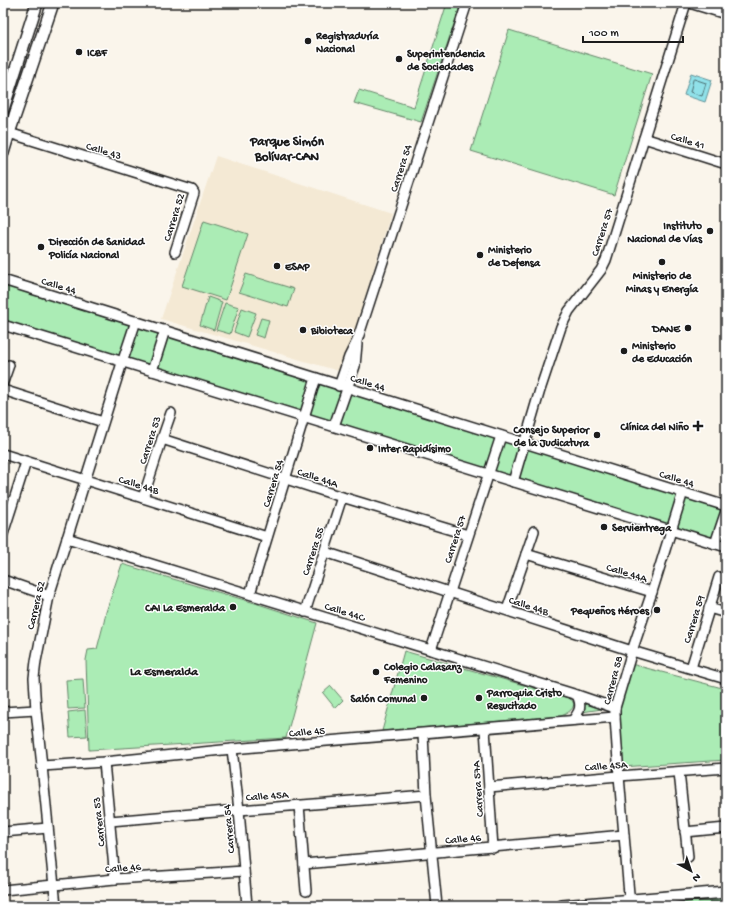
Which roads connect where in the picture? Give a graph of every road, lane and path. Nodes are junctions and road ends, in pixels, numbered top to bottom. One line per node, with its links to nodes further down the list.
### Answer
1 (37, 3): 7 (main road)
2 (53, 3): 8 (main road)
3 (467, 3): 23 (street, Carrera 54)
4 (686, 3): 9 (street, Carrera 57)
5 (693, 3): 6 (main road)
6 (726, 13)
7 (3, 109)
8 (9, 133): 10 (main road); 12 (street, Calle 43)
9 (644, 138): 11 (street, Calle 41); 31 (street, Carrera 57)
10 (3, 153)
11 (726, 164)
12 (192, 190): 13 (street, Carrera 52)
13 (175, 252)
14 (3, 280): 15 (street, Calle 44)
15 (136, 321): 17 (street, Calle 44); 18 (street, Carrera 52)
16 (3, 325): 18 (street)
17 (165, 330): 20 (street); 21 (street, Calle 44)
18 (122, 362): 20 (street); 27 (street, Carrera 52)
19 (9, 365): 22 (street)
20 (152, 370): 26 (street)
21 (316, 378): 23 (street, Calle 44); 26 (street, Carrera 54)
22 (3, 382)
23 (343, 387): 28 (street, Carrera 54); 29 (street, Calle 44)
24 (3, 390): 27 (street)
25 (171, 413): 30 (street, Carrera 53)
26 (304, 417): 28 (street); 35 (street, Carrera 54)
27 (103, 422): 36 (street, Carrera 52)
28 (334, 426): 34 (street)
29 (501, 436): 31 (street, Calle 44); 34 (street, Carrera 57)
30 (162, 439): 35 (street, Calle 44A); 40 (street, Carrera 53)
31 (525, 443): 37 (street, Carrera 57); 38 (street, Calle 44)
32 (3, 454): 33 (street, Calle 44B)
33 (26, 462): 36 (street, Calle 44B); 43 (street)
34 (489, 474): 37 (street); 47 (street, Carrera 57)
35 (286, 479): 39 (street, Calle 44A); 48 (street, Carrera 54)
36 (85, 480): 40 (street, Calle 44B); 49 (street, Carrera 52)
37 (514, 482): 44 (street)
38 (683, 492): 41 (street, Calle 44); 44 (street, Carrera 58)
39 (342, 497): 47 (street, Calle 44A); 52 (street, Carrera 55)
40 (143, 498): 48 (street, Calle 44B)
41 (726, 506)
42 (726, 511): 50 (street)
43 (6, 516): 46 (street)
44 (670, 530): 50 (street); 57 (street, Carrera 58)
45 (534, 531): 53 (street)
46 (3, 534)
47 (468, 535): 56 (street, Carrera 57)
48 (267, 537): 58 (street, Carrera 54)
49 (67, 538): 58 (street, Calle 44C); 59 (street, Carrera 52)
50 (716, 544): 51 (street)
51 (726, 547)
52 (325, 552): 56 (street, Calle 44B); 62 (street, Carrera 55)
53 (526, 554): 57 (street, Calle 44A); 61 (street)
54 (719, 577): 60 (street, Carrera 59)
55 (3, 580): 59 (street)
56 (450, 592): 61 (street, Calle 44B); 64 (street, Carrera 57)
57 (652, 592): 65 (street, Carrera 58)
58 (250, 594): 62 (street, Calle 44C)
59 (48, 596): 69 (street, Carrera 52)
60 (709, 608): 63 (street); 66 (street, Carrera 59)
61 (507, 610): 65 (street, Calle 44B)
62 (305, 612): 64 (street, Calle 44C)
63 (726, 613)
64 (431, 650): 68 (street, Calle 44C)
65 (632, 651): 66 (street, Calle 44B); 71 (street, Carrera 58)
66 (690, 668): 67 (street, Calle 44B)
67 (726, 679)
68 (577, 695): 71 (street, Calle 44C); 72 (street)
69 (36, 710): 70 (street); 77 (street, Carrera 52)
70 (3, 712)
71 (615, 713): 72 (street, Calle 45); 80 (street, Carrera 58)
72 (573, 720): 73 (street, Calle 45)
73 (485, 729): 74 (street, Calle 45); 81 (street, Carrera 57A)
74 (423, 734): 75 (street, Calle 45); 82 (street)
75 (232, 749): 76 (street, Calle 45); 84 (street, Carrera 54)
76 (104, 762): 77 (street, Calle 45); 85 (street, Carrera 53)
77 (42, 766): 86 (street, Carrera 52)
78 (726, 768): 79 (street, Calle 45A)
79 (679, 772): 80 (street, Calle 45A); 89 (street)
80 (619, 776): 81 (street, Calle 45A); 90 (street, Carrera 58)
81 (489, 787): 91 (street, Carrera 57A)
82 (426, 795): 83 (street, Calle 45A); 92 (street)
83 (299, 805): 84 (street, Calle 45A); 94 (street)
84 (239, 810): 85 (street, Calle 45A); 95 (street, Carrera 54)
85 (110, 821): 96 (street, Carrera 53)
86 (48, 828): 88 (street); 97 (street, Carrera 52)
87 (726, 828): 89 (street)
88 (3, 832)
89 (685, 832): 93 (street)
90 (624, 835): 91 (street, Calle 46); 101 (street, Carrera 58)
91 (493, 848): 92 (street, Calle 46)
92 (432, 853): 94 (street, Calle 46); 104 (street)
93 (688, 857)
94 (304, 864): 99 (street)
95 (244, 871): 96 (street, Calle 46); 103 (street, Carrera 54)
96 (115, 880): 97 (street, Calle 46)
97 (54, 886): 98 (street, Calle 46); 102 (street, Carrera 52)
98 (3, 890)
99 (306, 891)
100 (726, 892): 101 (main road)
101 (629, 903): 105 (main road)
102 (56, 906)
103 (247, 906)
104 (437, 906)
105 (562, 906)

